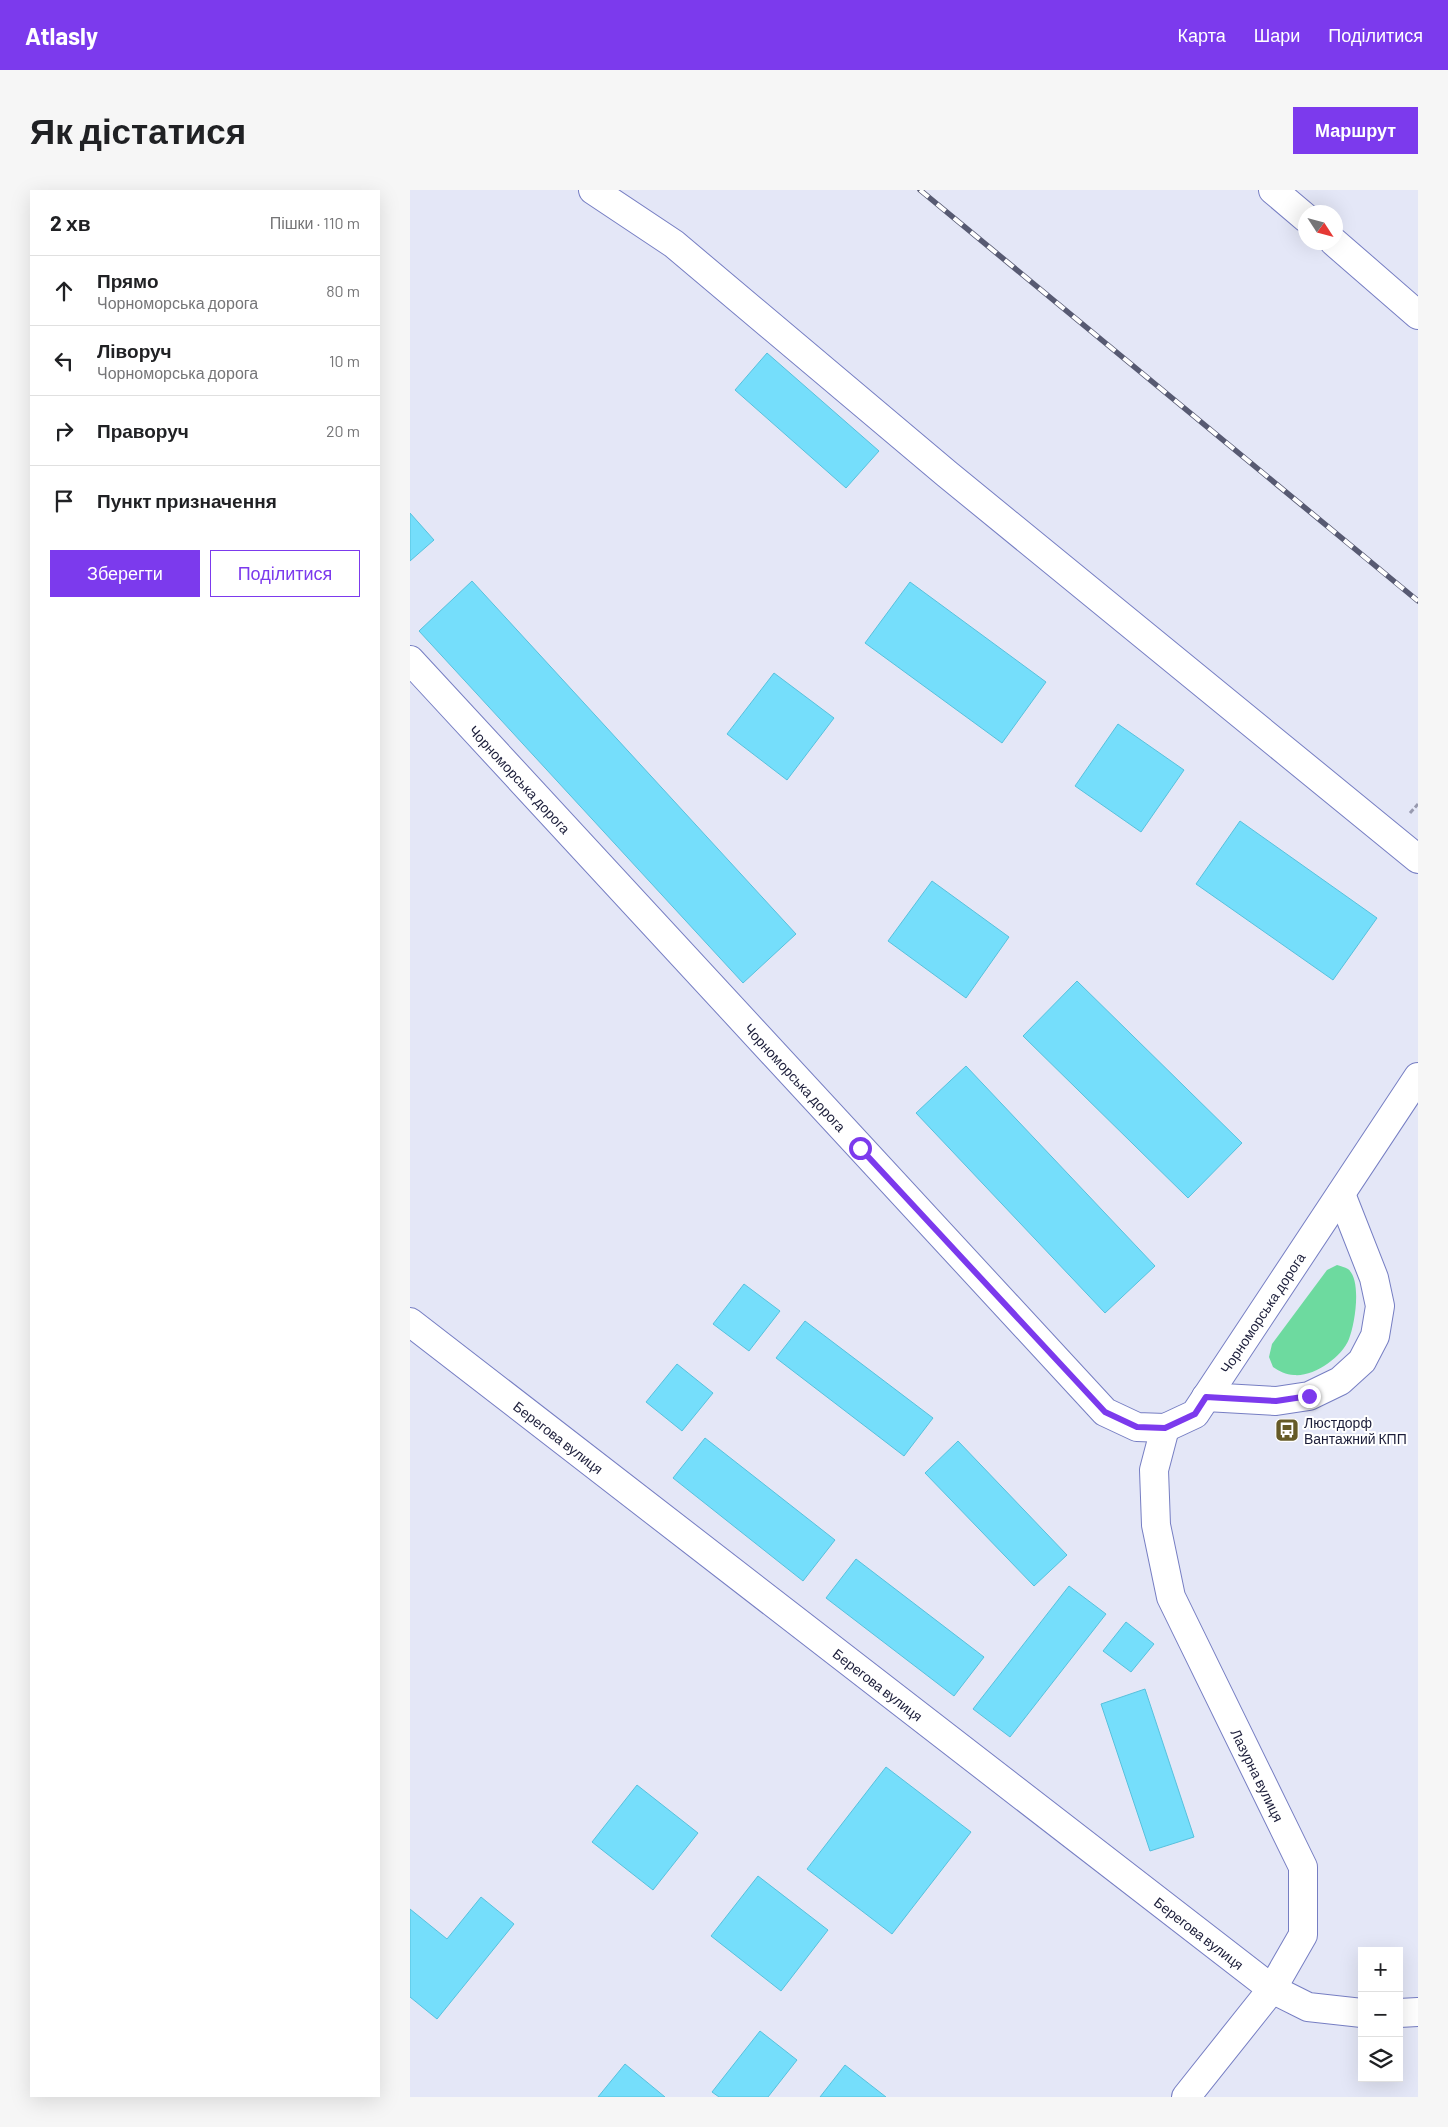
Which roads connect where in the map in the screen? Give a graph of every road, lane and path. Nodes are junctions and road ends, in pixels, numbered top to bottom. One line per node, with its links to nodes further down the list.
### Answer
1 (593, 190): 9 (street)
2 (1274, 190): 3 (street)
3 (1298, 211)
4 (1343, 250): 5 (street)
5 (1418, 315)
6 (410, 660): 14 (street, Чорноморська дорога)
7 (1418, 804): 8 (path)
8 (1412, 810)
9 (1418, 859)
10 (1418, 1077): 11 (street, Чорноморська дорога)
11 (1341, 1194): 13 (street, Чорноморська дорога); 13 (street)
12 (410, 1322): 15 (street, Берегова вулиця)
13 (1206, 1397): 14 (street, Чорноморська дорога)
14 (1165, 1428): 15 (street, Лазурна вулиця)
15 (1272, 1989): 18 (street, Берегова вулиця); 19 (street, Лазурна вулиця)
16 (1403, 2012): 17 (street)
17 (1418, 2012)
18 (1358, 2013)
19 (1186, 2097)

